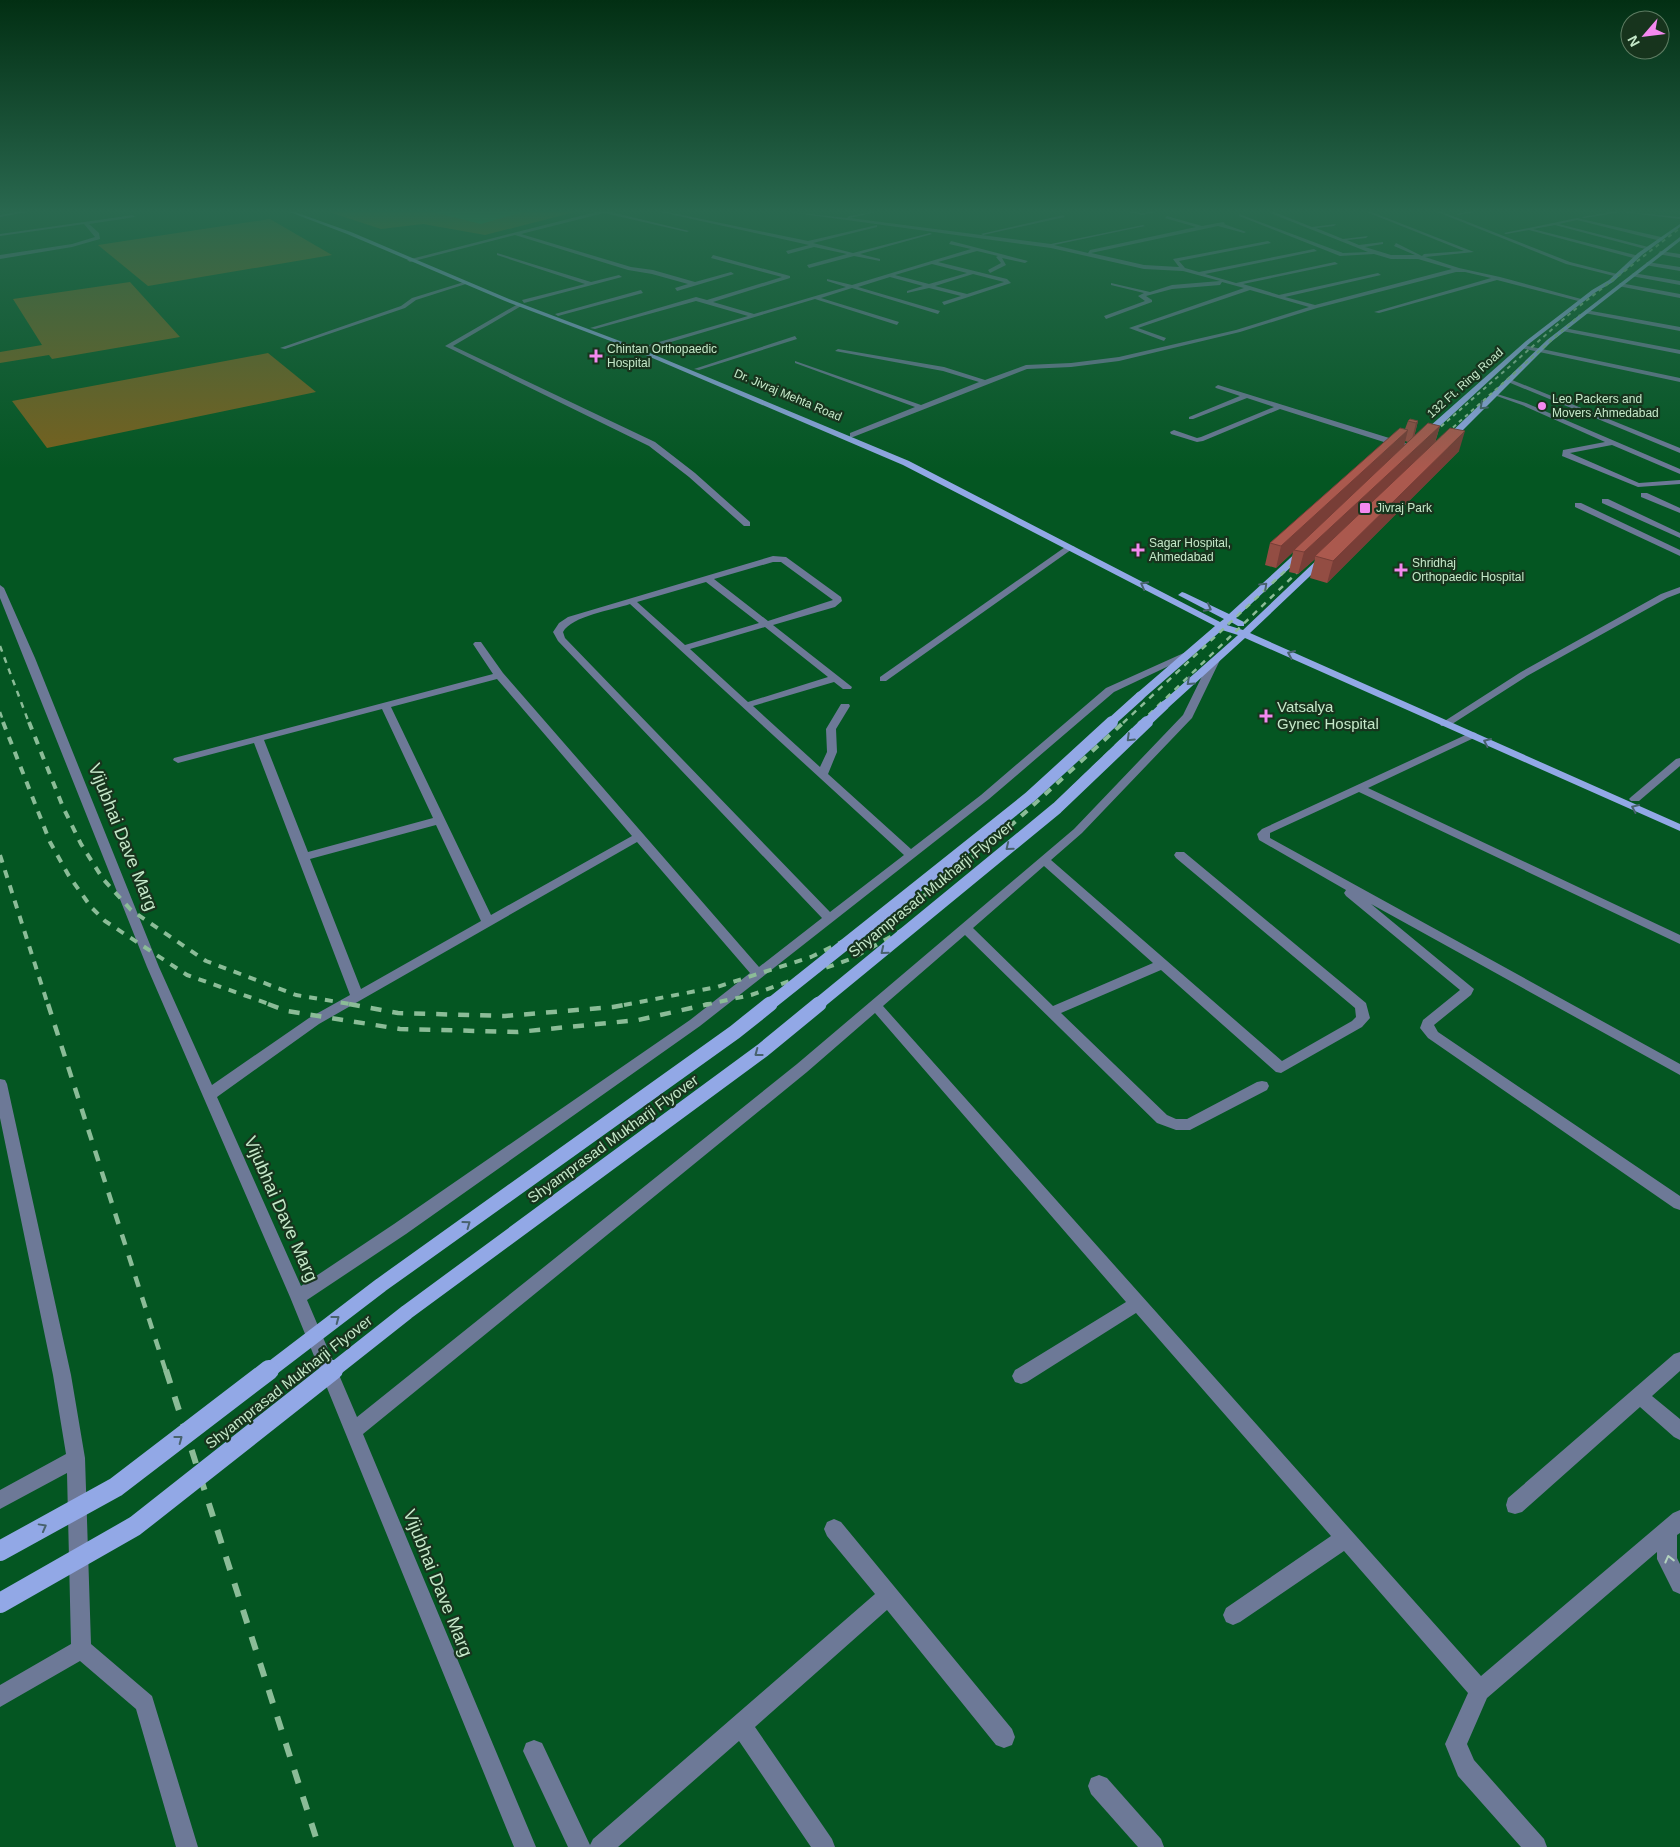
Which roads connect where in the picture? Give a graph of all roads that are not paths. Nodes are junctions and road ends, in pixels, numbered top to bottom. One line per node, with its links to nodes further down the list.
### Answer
1 (420, 297): 43 (street)
2 (506, 297): 23 (main road)
3 (507, 297): 23 (main road, Dr. Jivraj Mehta Road)
4 (543, 297): 23 (street)
5 (621, 297): 31 (street)
6 (723, 297): 22 (street)
7 (819, 297): 19 (street)
8 (886, 297): 28 (street)
9 (962, 297): 24 (street)
10 (1141, 297): 33 (street)
11 (1224, 297): 40 (street)
12 (1282, 297): 27 (street)
13 (1352, 297): 27 (street)
14 (1430, 297): 29 (street)
15 (1571, 297): 20 (street)
16 (1586, 297): 20 (main road, 132 Ft. Ring Road)
17 (1605, 297): 25 (main road, 132 Ft. Ring Road)
18 (1668, 297): 21 (street)
19 (816, 298): 32 (street); 34 (street)
20 (1582, 300): 42 (main road, 132 Ft. Ring Road)
21 (1664, 301)
22 (707, 302): 32 (street); 35 (street)
23 (522, 303): 31 (main road, Dr. Jivraj Mehta Road); 73 (street); 75 (main road)
24 (944, 303)
25 (1595, 305): 26 (street); 30 (main road, 132 Ft. Ring Road)
26 (1605, 306)
27 (1315, 307): 52 (street)
28 (938, 312)
29 (1377, 312)
30 (1586, 312): 36 (street); 37 (main road, 132 Ft. Ring Road)
31 (558, 314): 35 (main road, Dr. Jivraj Mehta Road)
32 (754, 316): 44 (street)
33 (1106, 316)
34 (897, 323)
35 (593, 328): 44 (main road, Dr. Jivraj Mehta Road)
36 (1680, 329)
37 (1564, 330): 41 (street); 45 (main road, 132 Ft. Ring Road)
38 (1634, 336): 41 (street)
39 (795, 338): 49 (street)
40 (1164, 339)
41 (1628, 342): 47 (street)
42 (1523, 347): 45 (street); 62 (main road, 132 Ft. Ring Road)
43 (283, 348)
44 (644, 348): 49 (main road, Dr. Jivraj Mehta Road)
45 (1540, 350): 50 (street); 51 (main road, 132 Ft. Ring Road)
46 (838, 351): 52 (street)
47 (1680, 352)
48 (797, 362): 56 (street)
49 (697, 369): 60 (main road, Dr. Jivraj Mehta Road)
50 (1680, 380)
51 (1510, 381): 54 (main road, 132 Ft. Ring Road); 64 (street)
52 (984, 382): 56 (street)
53 (1218, 387): 55 (street)
54 (1496, 394): 61 (street); 63 (main road, 132 Ft. Ring Road, one-way to 63)
55 (1247, 396): 57 (street); 58 (street)
56 (922, 407): 60 (street)
57 (1279, 407): 59 (street); 62 (street)
58 (1191, 418)
59 (1174, 432)
60 (853, 434): 70 (main road, Dr. Jivraj Mehta Road)
61 (1612, 442): 66 (street); 67 (street)
62 (1412, 448): 65 (main road, 132 Ft. Ring Road)
63 (1439, 448)
64 (1680, 451)
65 (1405, 454)
66 (1680, 472)
67 (1680, 482)
68 (1644, 495): 72 (street)
69 (1605, 501): 74 (street)
70 (1006, 505)
71 (1578, 505): 78 (street)
72 (1680, 511)
73 (746, 524)
74 (1680, 536)
75 (1072, 547): 84 (main road, one-way to 75); 93 (street)
76 (1308, 547): 84 (main road, one-way to 76)
77 (1332, 550): 86 (main road)
78 (1680, 553)
79 (707, 578): 83 (street); 85 (street); 85 (street)
80 (0, 588): 127 (street, Vijubhai Dave Marg)
81 (1680, 590): 98 (street)
82 (1178, 593): 84 (main road, one-way to 84)
83 (631, 600): 88 (street); 115 (street)
84 (1225, 622): 86 (main road); 89 (main road)
85 (765, 623): 88 (street); 92 (street)
86 (1248, 631): 90 (main road); 98 (main road)
87 (478, 644): 91 (street)
88 (683, 648): 95 (street)
89 (1189, 654): 110 (street); 142 (main road, Shyamprasad Mukharji Flyover, one-way to 89, bridge)
90 (1215, 660): 113 (street); 145 (main road, Shyamprasad Mukharji Flyover, one-way to 145, bridge)
91 (499, 675): 96 (street); 109 (street)
92 (835, 678): 94 (street); 95 (street)
93 (883, 679)
94 (847, 687)
95 (747, 705): 103 (street)
96 (386, 706): 100 (street); 107 (street)
97 (845, 706): 103 (street)
98 (1449, 721): 99 (main road); 105 (main road)
99 (1472, 735): 104 (street); 108 (main road, one-way to 99)
100 (258, 739): 101 (street); 112 (street)
101 (178, 760)
102 (1680, 761): 105 (street)
103 (822, 774): 110 (street)
104 (1358, 787): 114 (street); 118 (street)
105 (1635, 799): 106 (main road)
106 (1680, 819)
107 (440, 820): 112 (street); 116 (street)
108 (1680, 828)
109 (640, 836): 116 (street); 120 (street)
110 (911, 855): 115 (street)
111 (1180, 855): 119 (street)
112 (304, 857): 121 (street)
113 (1044, 860): 117 (street); 119 (street)
114 (1321, 870): 124 (street); 128 (street)
115 (829, 918): 120 (street)
116 (488, 922): 121 (street)
117 (965, 928): 122 (street); 123 (street)
118 (1680, 940)
119 (1162, 964): 123 (street)
120 (758, 974): 129 (street)
121 (357, 996): 127 (street)
122 (875, 1005): 130 (street); 134 (street)
123 (1051, 1012): 126 (street)
124 (1680, 1070)
125 (0, 1084): 136 (street)
126 (1262, 1086)
127 (209, 1095): 129 (street, Vijubhai Dave Marg)
128 (1680, 1204)
129 (298, 1297): 134 (street, Vijubhai Dave Marg)
130 (1138, 1303): 132 (street); 141 (street)
131 (1680, 1360): 133 (street)
132 (1021, 1376)
133 (1640, 1396): 135 (street); 138 (street)
134 (353, 1431): 155 (street, Vijubhai Dave Marg)
135 (1680, 1431)
136 (76, 1458): 137 (street); 147 (street)
137 (0, 1500)
138 (1515, 1505)
139 (1673, 1526): 143 (street, one-way to 139); 148 (street)
140 (834, 1529): 144 (street)
141 (1345, 1538): 146 (street); 148 (street)
142 (0, 1551)
143 (1680, 1584)
144 (888, 1596): 150 (street); 151 (street)
145 (0, 1603)
146 (1233, 1615)
147 (81, 1649): 149 (street); 154 (street)
148 (1480, 1690): 160 (street)
149 (0, 1697)
150 (741, 1725): 157 (street); 158 (street)
151 (1004, 1737)
152 (534, 1751): 156 (street)
153 (1099, 1786): 159 (street)
154 (187, 1847)
155 (525, 1847)
156 (580, 1847)
157 (601, 1847)
158 (824, 1847)
159 (1153, 1847)
160 (1536, 1847)

